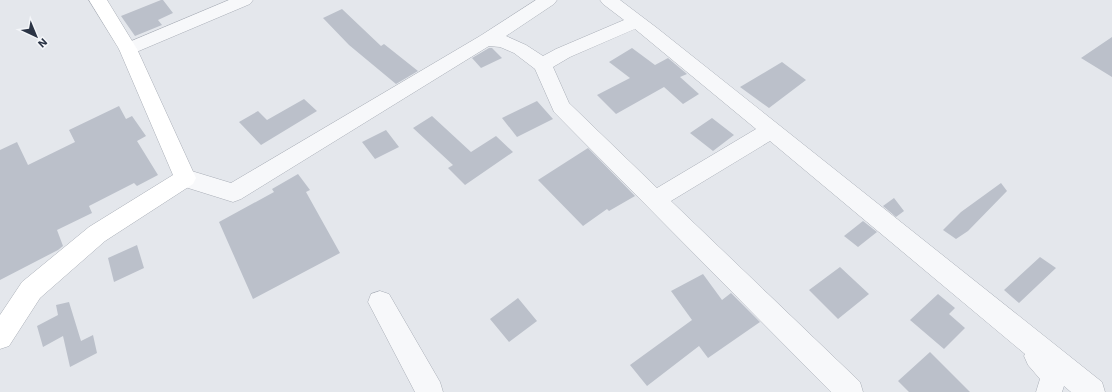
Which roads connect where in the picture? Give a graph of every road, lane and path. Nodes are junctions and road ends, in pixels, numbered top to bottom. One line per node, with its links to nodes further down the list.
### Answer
1 (244, 0): 7 (street)
2 (548, 0): 6 (street)
3 (608, 0): 5 (street)
4 (101, 1): 7 (street)
5 (637, 21): 8 (street); 9 (street)
6 (486, 40): 8 (street); 10 (street)
7 (128, 49): 10 (street)
8 (543, 64): 11 (street)
9 (771, 130): 11 (street); 13 (street)
10 (185, 178): 14 (street)
11 (655, 200): 17 (street)
12 (380, 302): 16 (street)
13 (1003, 318): 15 (street); 18 (street)
14 (0, 337)
15 (1066, 384): 19 (street)
16 (430, 392)
17 (850, 392)
18 (1049, 392)
19 (1092, 392)

